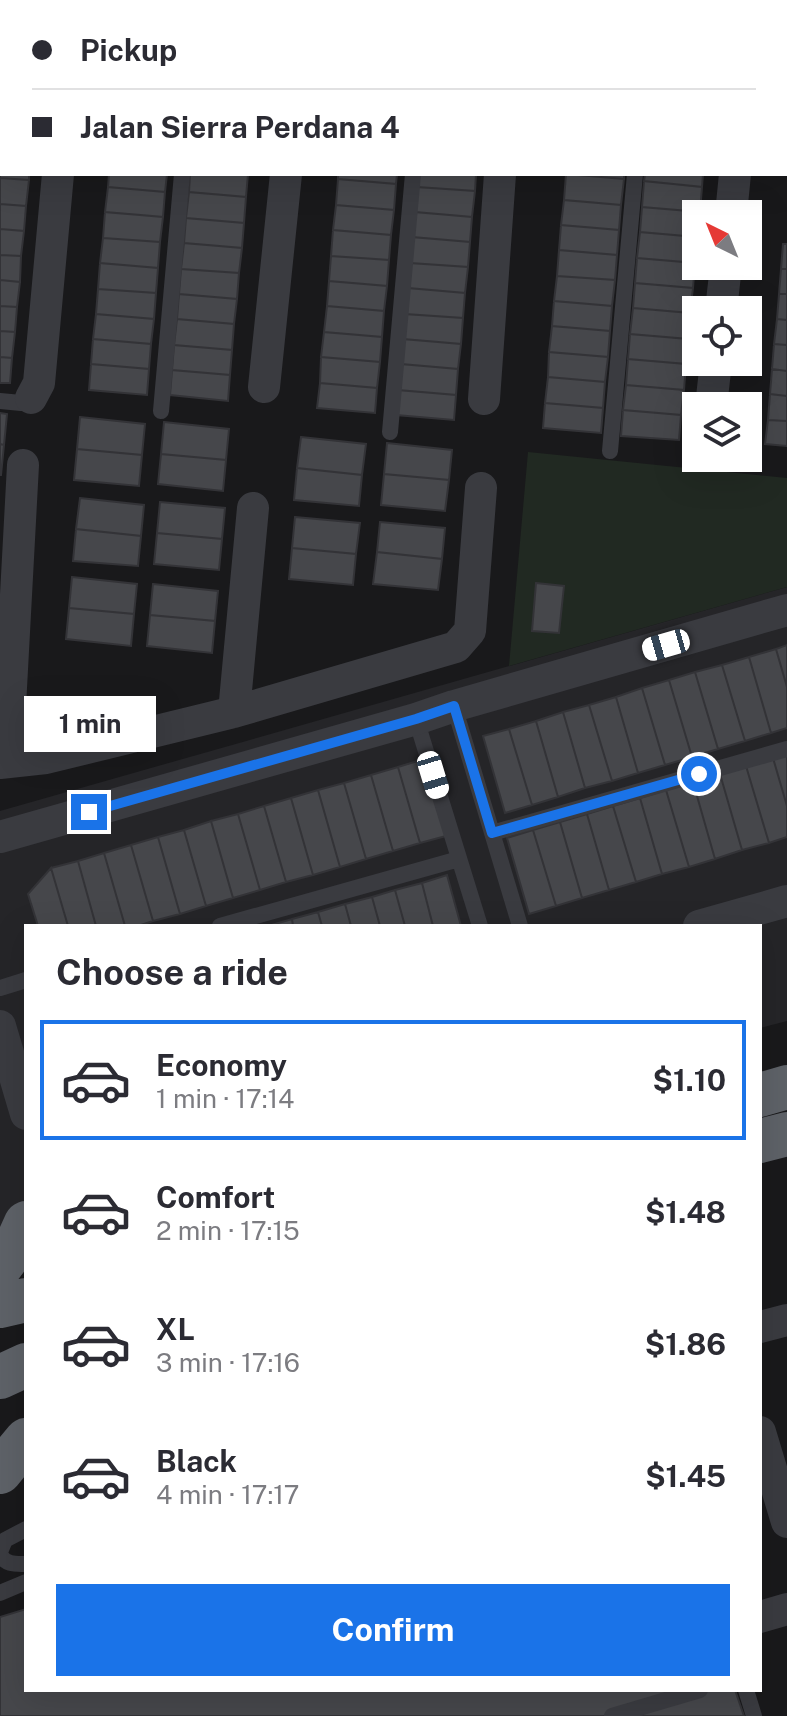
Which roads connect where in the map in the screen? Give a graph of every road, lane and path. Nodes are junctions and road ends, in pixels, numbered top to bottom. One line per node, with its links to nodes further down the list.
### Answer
1 (58, 176): 11 (street)
2 (182, 176): 12 (lane)
3 (286, 176): 9 (street)
4 (413, 176): 13 (lane)
5 (500, 176): 10 (street)
6 (635, 176): 14 (lane)
7 (735, 176): 8 (street)
8 (732, 200)
9 (264, 387)
10 (484, 399)
11 (15, 400)
12 (161, 411)
13 (390, 432)
14 (610, 451)
15 (23, 465): 23 (street)
16 (481, 488): 20 (street)
17 (253, 508): 20 (street)
18 (787, 610): 19 (street)
19 (454, 706): 21 (street); 24 (lane)
20 (234, 712): 23 (street)
21 (416, 719): 25 (street); 26 (lane)
22 (787, 749): 24 (lane)
23 (4, 762)
24 (492, 833): 30 (lane)
25 (0, 837)
26 (459, 859): 28 (lane); 29 (lane)
27 (787, 901): 31 (street)
28 (227, 924)
29 (479, 924)
30 (519, 924)
31 (706, 924)
32 (24, 981): 33 (lane)
33 (0, 988)
34 (0, 1026): 37 (street)
35 (787, 1087): 36 (highway)
36 (762, 1094)
37 (24, 1107)
38 (24, 1115): 39 (street)
39 (0, 1122)
40 (787, 1134): 41 (highway)
41 (762, 1140)
42 (24, 1227): 43 (highway)
43 (0, 1267)
44 (24, 1300): 45 (highway)
45 (0, 1306)
46 (787, 1320): 47 (street)
47 (762, 1326)
48 (24, 1355): 49 (highway)
49 (0, 1363)
50 (24, 1366): 51 (highway)
51 (0, 1377)
52 (762, 1439): 53 (street)
53 (787, 1522)
54 (24, 1530): 55 (lane)
55 (0, 1553): 56 (lane)
56 (24, 1564)
57 (24, 1583): 58 (lane)
58 (0, 1593)
59 (787, 1609): 60 (street)
60 (762, 1616)
61 (693, 1692): 63 (lane)
62 (747, 1692): 64 (lane)
63 (612, 1716)
64 (754, 1716)

